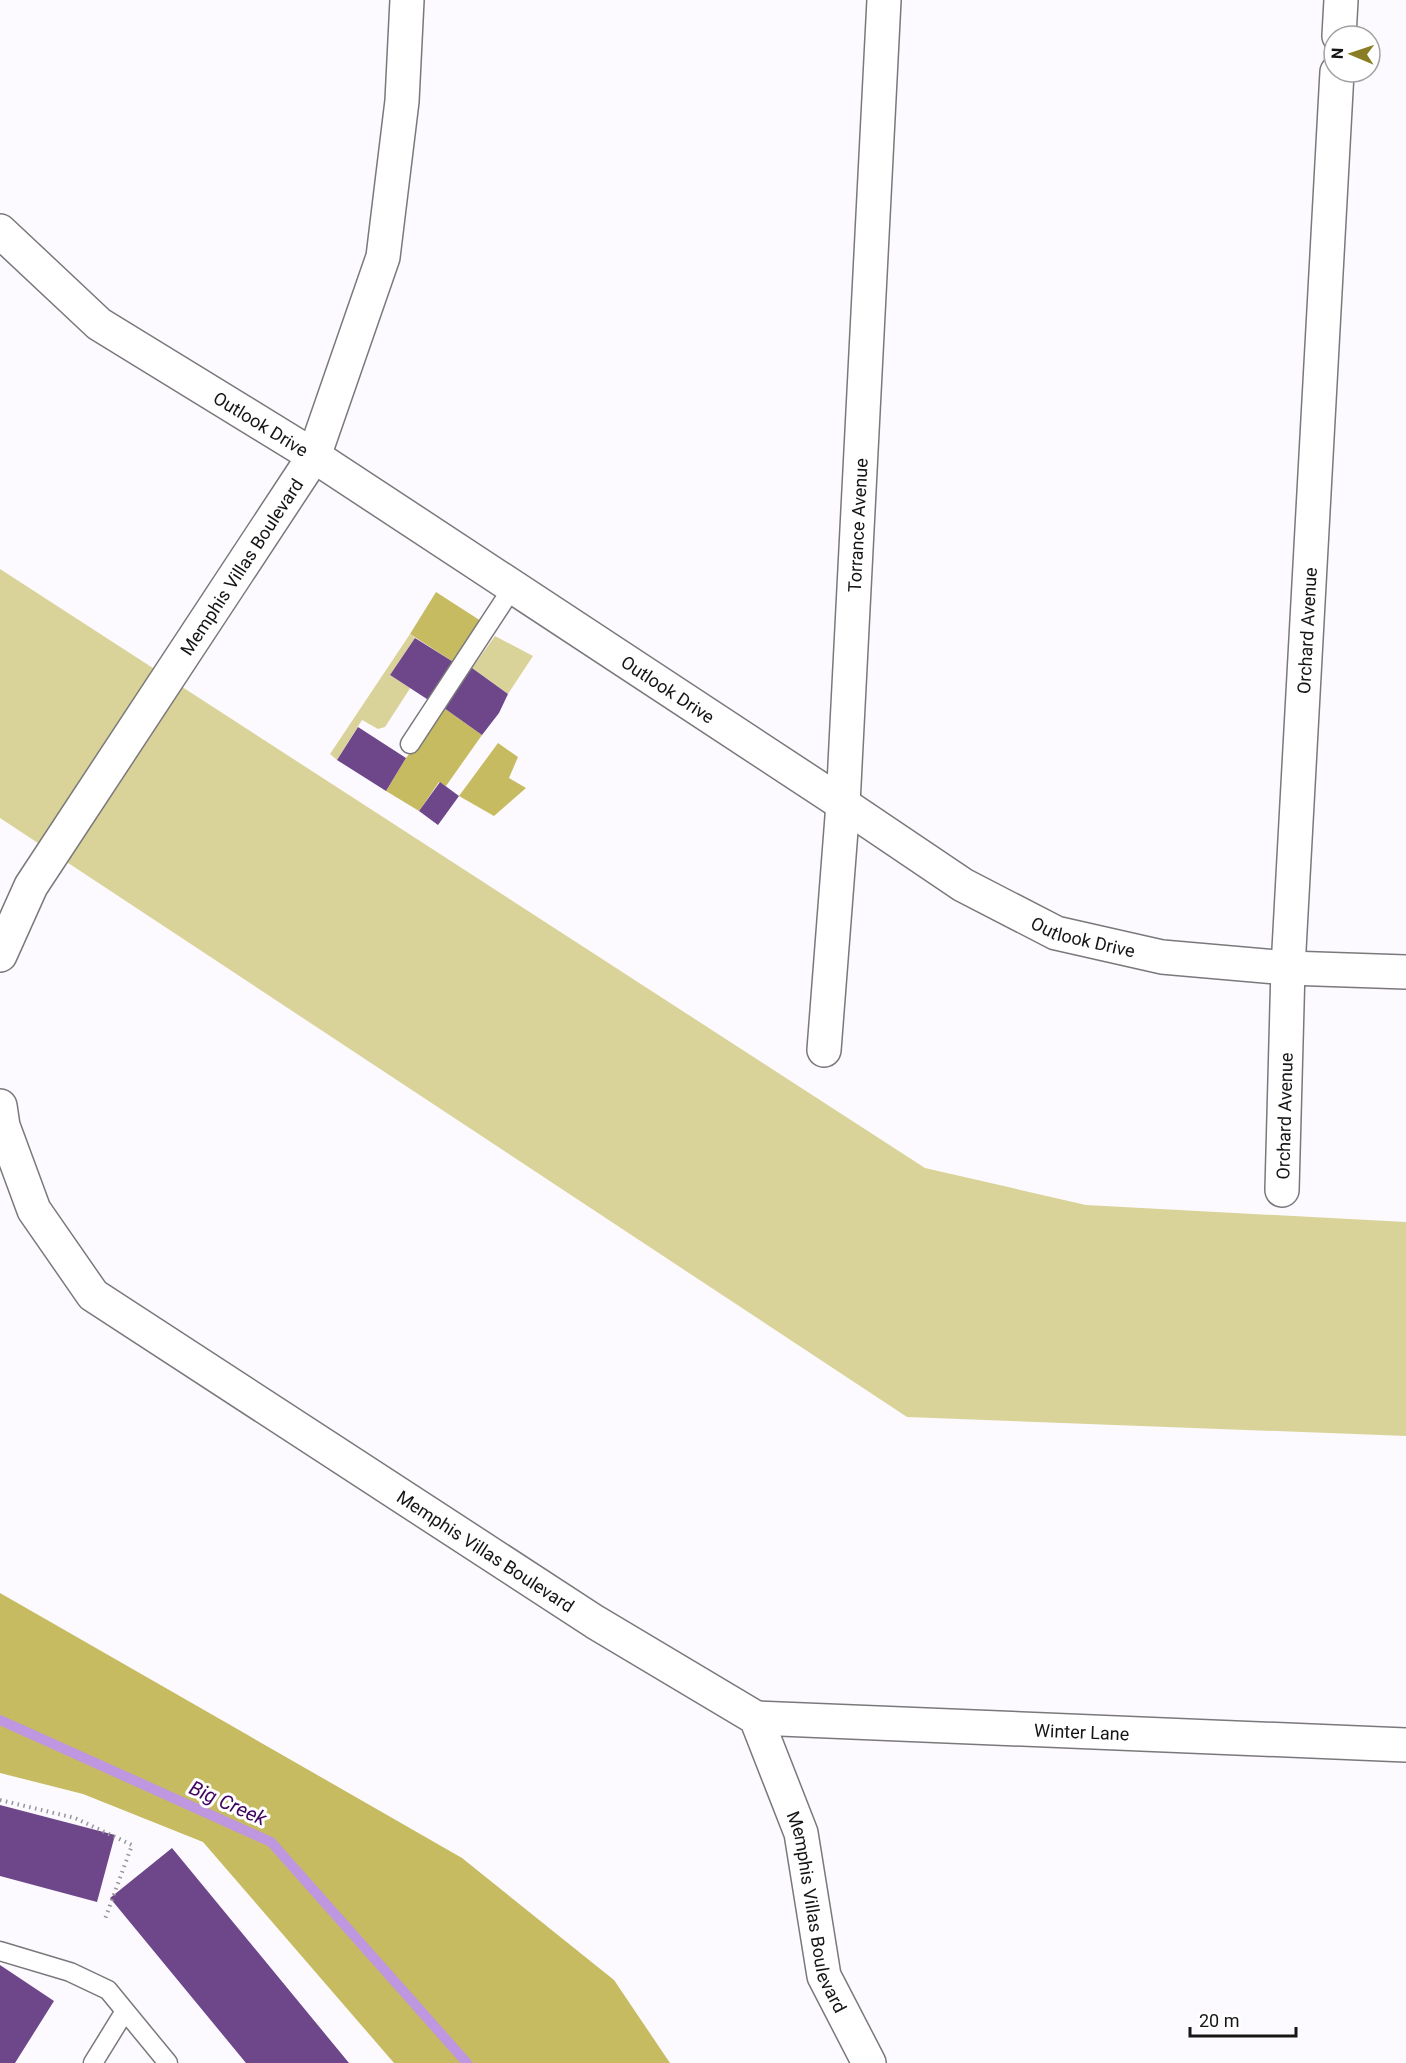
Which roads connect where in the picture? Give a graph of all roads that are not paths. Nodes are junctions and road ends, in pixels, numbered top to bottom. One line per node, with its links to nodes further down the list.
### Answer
1 (407, 0): 7 (street, Memphis Villas Boulevard)
2 (884, 0): 10 (street, Torrance Avenue)
3 (1341, 0): 4 (street)
4 (1340, 24)
5 (1336, 84): 12 (street, Orchard Avenue)
6 (0, 231): 7 (street, Outlook Drive)
7 (314, 456): 8 (street, Outlook Drive); 11 (street, Memphis Villas Boulevard)
8 (513, 587): 9 (lane); 10 (street, Outlook Drive)
9 (410, 744)
10 (843, 804): 12 (street, Outlook Drive); 14 (street, Torrance Avenue)
11 (0, 955)
12 (1288, 968): 13 (street, Outlook Drive); 16 (street, Orchard Avenue)
13 (1406, 972)
14 (824, 1050)
15 (0, 1106): 17 (street, Memphis Villas Boulevard)
16 (1282, 1190)
17 (756, 1718): 18 (street, Winter Lane); 23 (street, Memphis Villas Boulevard)
18 (1406, 1745)
19 (0, 1951): 20 (lane)
20 (125, 2012): 21 (lane); 22 (lane)
21 (93, 2063)
22 (168, 2063)
23 (869, 2063)

